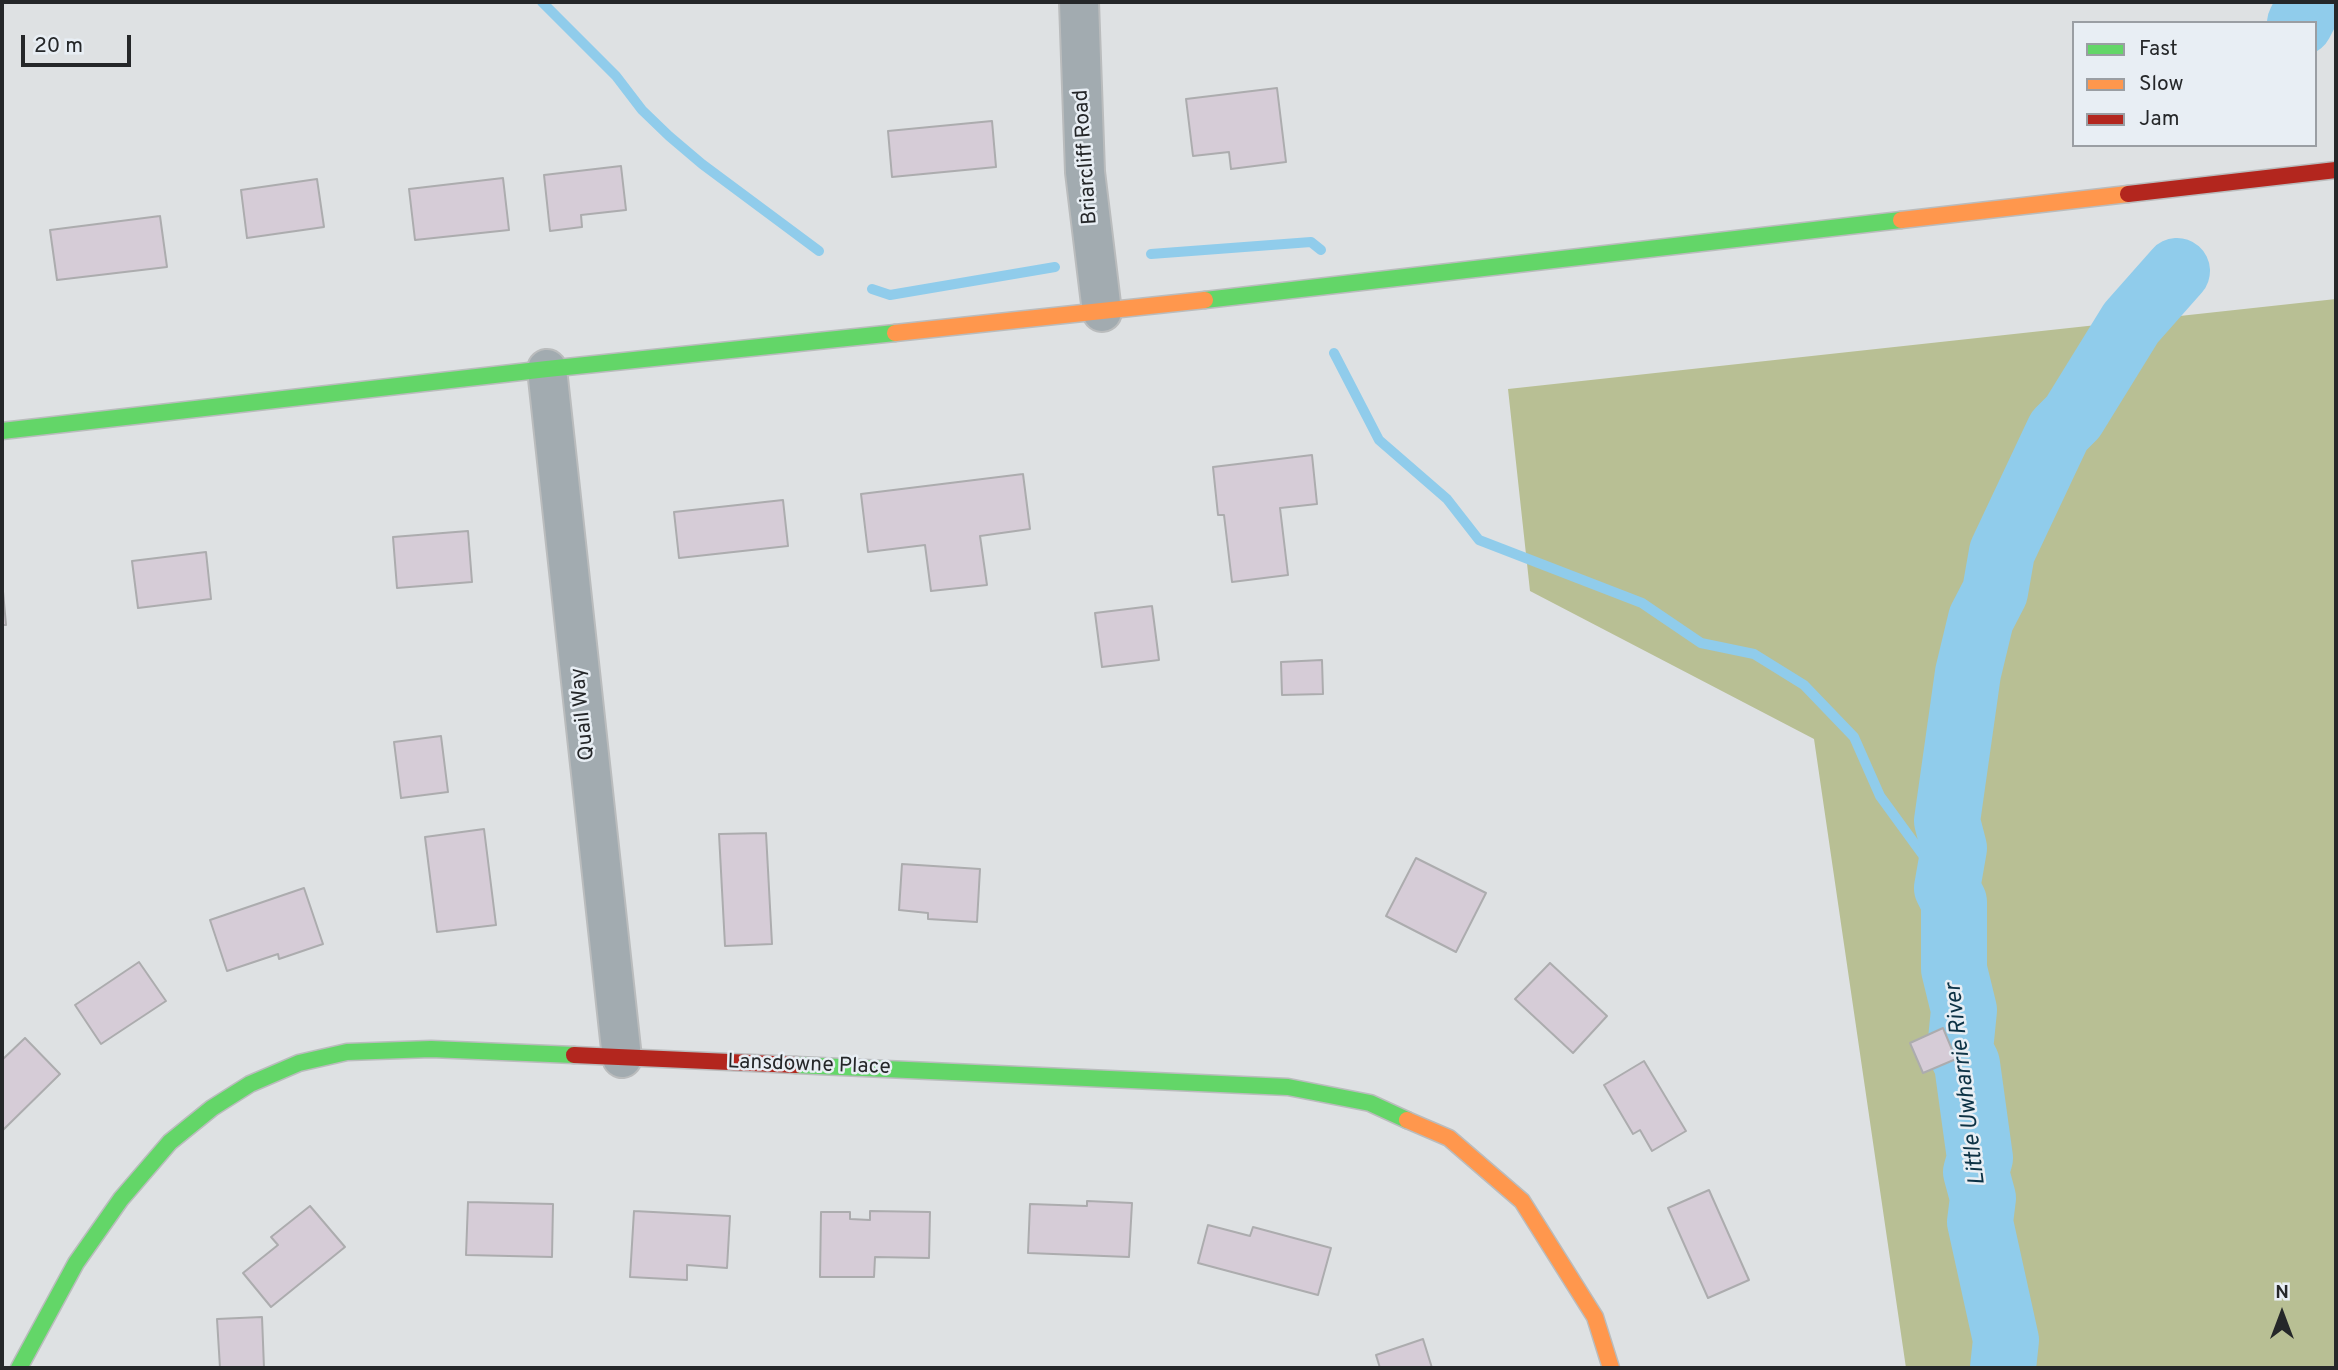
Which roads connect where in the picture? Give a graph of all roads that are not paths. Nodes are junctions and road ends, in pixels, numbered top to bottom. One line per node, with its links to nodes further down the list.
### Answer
1 (1079, 2): 3 (street, Briarcliff Road)
2 (2336, 170): 3 (main road)
3 (1102, 312): 4 (main road)
4 (547, 369): 5 (main road); 6 (street, Quail Way)
5 (2, 431)
6 (622, 1058): 7 (main road, Lansdowne Place); 8 (main road, Lansdowne Place)
7 (19, 1368)
8 (1611, 1368)

